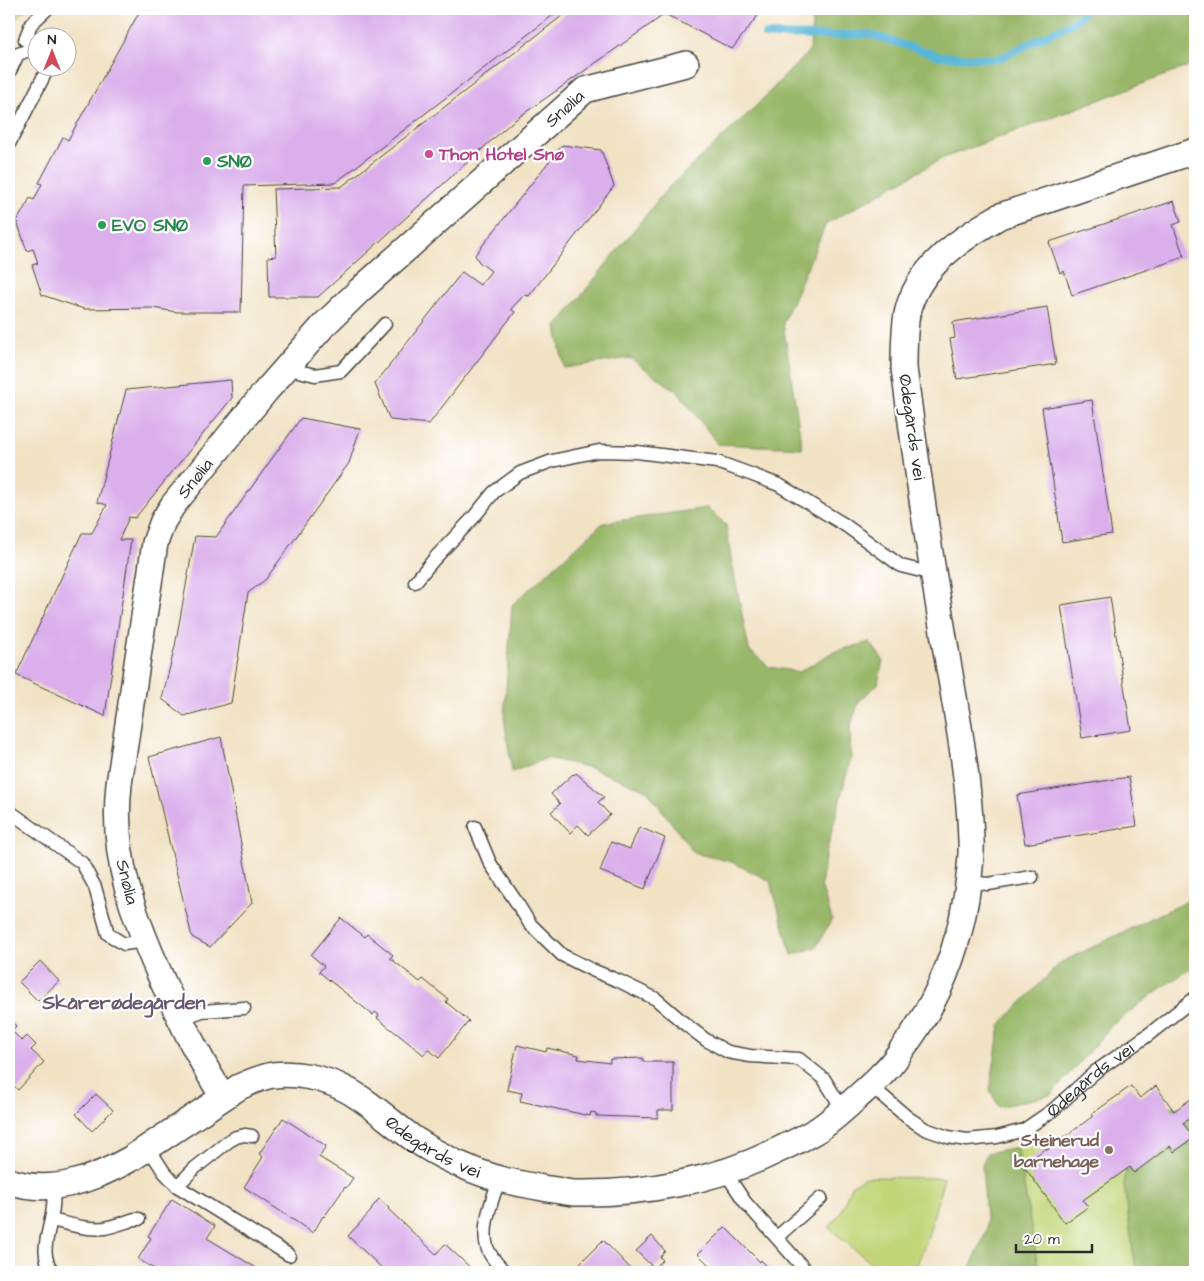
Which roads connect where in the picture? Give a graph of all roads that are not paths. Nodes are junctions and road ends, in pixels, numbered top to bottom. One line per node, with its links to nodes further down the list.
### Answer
1 (47, 9): 2 (lane)
2 (30, 28)
3 (28, 50): 5 (lane)
4 (686, 64): 10 (street, Snølia)
5 (9, 72)
6 (42, 78): 7 (lane)
7 (9, 144)
8 (1195, 151): 11 (street, Ødegårds vei)
9 (385, 324): 10 (lane)
10 (286, 368): 17 (street, Snølia)
11 (933, 574): 12 (lane); 16 (street, Ødegårds vei)
12 (415, 582)
13 (9, 811): 17 (lane)
14 (475, 827): 23 (lane)
15 (1032, 877): 16 (lane)
16 (968, 882): 21 (street, Ødegårds vei)
17 (145, 941): 20 (street, Snølia)
18 (1195, 998): 21 (lane, Ødegårds vei)
19 (244, 1008): 20 (lane)
20 (180, 1019): 22 (street, Snølia)
21 (871, 1086): 23 (street, Ødegårds vei)
22 (223, 1097): 25 (street, Ødegårds vei); 27 (street, Ødegårds vei)
23 (843, 1110): 26 (street, Ødegårds vei)
24 (252, 1136): 30 (lane)
25 (148, 1147): 29 (street, Ødegårds vei); 30 (lane)
26 (725, 1172): 27 (street, Ødegårds vei); 34 (lane)
27 (499, 1179): 37 (lane)
28 (9, 1182): 29 (street, Ødegårds vei)
29 (53, 1186): 33 (lane)
30 (177, 1186): 35 (lane)
31 (821, 1198): 34 (lane)
32 (139, 1219): 33 (lane)
33 (51, 1220): 36 (lane)
34 (777, 1237): 38 (lane)
35 (289, 1255)
36 (54, 1272)
37 (505, 1272)
38 (807, 1272)

